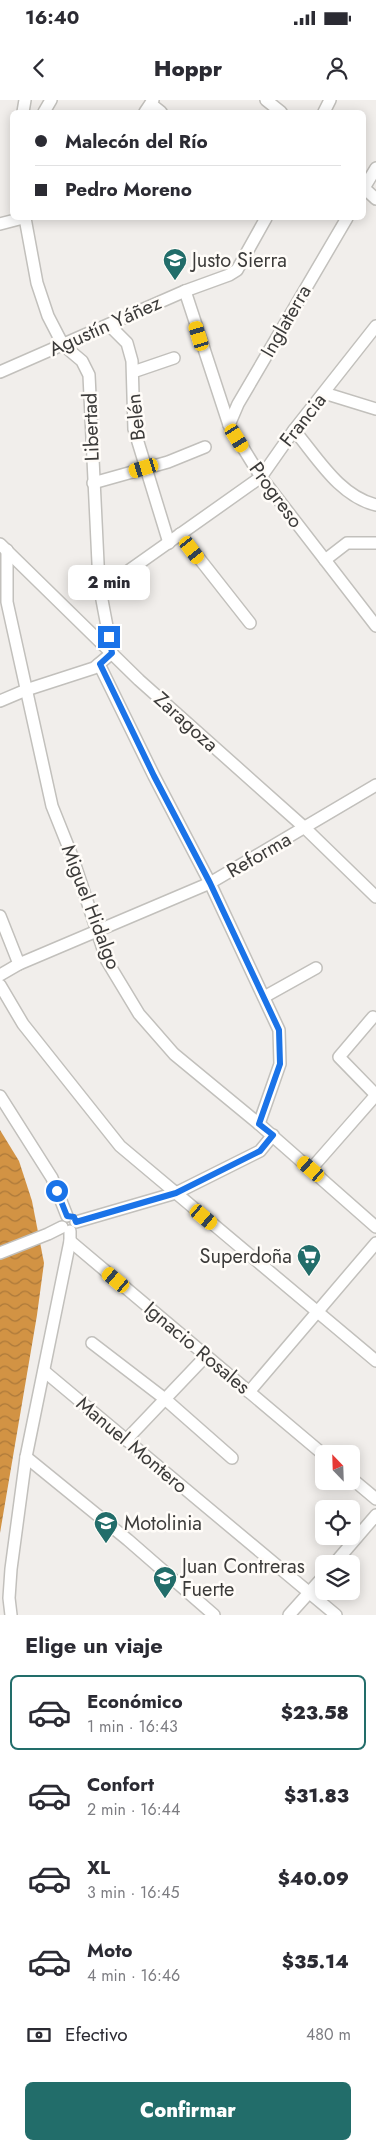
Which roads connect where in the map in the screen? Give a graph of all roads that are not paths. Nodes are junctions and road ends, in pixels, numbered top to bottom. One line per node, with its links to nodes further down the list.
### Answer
1 (266, 100): 2 (street)
2 (278, 110)
3 (376, 168): 4 (street)
4 (366, 185)
5 (366, 190): 6 (street)
6 (376, 199)
7 (16, 220): 11 (street)
8 (24, 220): 15 (street, Libertad)
9 (265, 220): 12 (street, Agustín Yáñez)
10 (346, 220): 21 (street, Inglaterra)
11 (0, 224)
12 (185, 291): 13 (street, Agustín Yáñez); 21 (street, Progreso)
13 (109, 324): 15 (street, Agustín Yáñez); 18 (street, Belén)
14 (376, 326): 19 (street, Francia)
15 (63, 345): 17 (street, Agustín Yáñez); 26 (street, Libertad)
16 (174, 358): 18 (street)
17 (0, 372)
18 (132, 372): 24 (street, Belén)
19 (324, 394): 20 (street); 22 (street, Francia)
20 (376, 409)
21 (229, 425): 25 (street, Progreso)
22 (294, 430): 25 (street, Francia); 27 (street)
23 (205, 447): 24 (street)
24 (144, 468): 26 (street); 29 (street, Belén)
25 (261, 477): 28 (street, Francia); 32 (street, Progreso)
26 (93, 483): 33 (street, Libertad)
27 (376, 505)
28 (180, 534): 29 (street, Francia); 34 (street)
29 (169, 542): 33 (street, Francia)
30 (376, 543): 32 (street)
31 (3, 547): 36 (street, Zaragoza); 38 (street, Miguel Hidalgo)
32 (325, 560): 35 (street, Progreso)
33 (100, 591): 36 (street, Libertad)
34 (250, 623)
35 (376, 626)
36 (112, 653): 37 (street); 41 (street, Zaragoza)
37 (100, 664): 38 (street); 42 (street)
38 (26, 690): 39 (street); 45 (street, Miguel Hidalgo)
39 (0, 701)
40 (376, 785): 41 (street, Reforma)
41 (305, 828): 42 (street, Reforma); 43 (street, Zaragoza)
42 (210, 883): 45 (street, Reforma); 50 (street)
43 (376, 897)
44 (0, 916): 46 (street)
45 (97, 932): 46 (street, Reforma); 54 (street, Miguel Hidalgo)
46 (19, 964): 48 (street, Reforma)
47 (316, 968): 50 (street)
48 (0, 975)
49 (0, 985): 57 (street)
50 (264, 997): 54 (street)
51 (373, 1017): 52 (street)
52 (376, 1095): 56 (street)
53 (0, 1096): 58 (street)
54 (259, 1124): 55 (street, Miguel Hidalgo)
55 (273, 1135): 56 (street, Miguel Hidalgo); 57 (street)
56 (311, 1169): 59 (street, Miguel Hidalgo)
57 (176, 1193): 58 (street); 62 (street)
58 (69, 1227): 61 (street); 64 (street, Ignacio Rosales); 66 (street)
59 (376, 1227)
60 (376, 1243): 62 (street)
61 (0, 1253)
62 (316, 1311): 65 (street); 67 (street)
63 (92, 1343): 68 (street)
64 (206, 1356): 67 (street, Ignacio Rosales); 68 (street)
65 (376, 1362)
66 (44, 1372): 69 (street, Manuel Montero); 71 (street)
67 (249, 1392): 70 (street, Ignacio Rosales)
68 (165, 1399): 69 (street); 72 (street)
69 (126, 1440): 78 (street, Manuel Montero)
70 (315, 1447)
71 (26, 1457): 79 (street); 80 (street)
72 (232, 1458)
73 (360, 1486): 74 (street)
74 (376, 1499)
75 (376, 1515): 76 (street)
76 (342, 1555)
77 (315, 1586): 78 (street)
78 (310, 1592): 81 (street); 82 (street, Manuel Montero)
79 (10, 1615)
80 (214, 1615)
81 (289, 1615)
82 (336, 1615)

